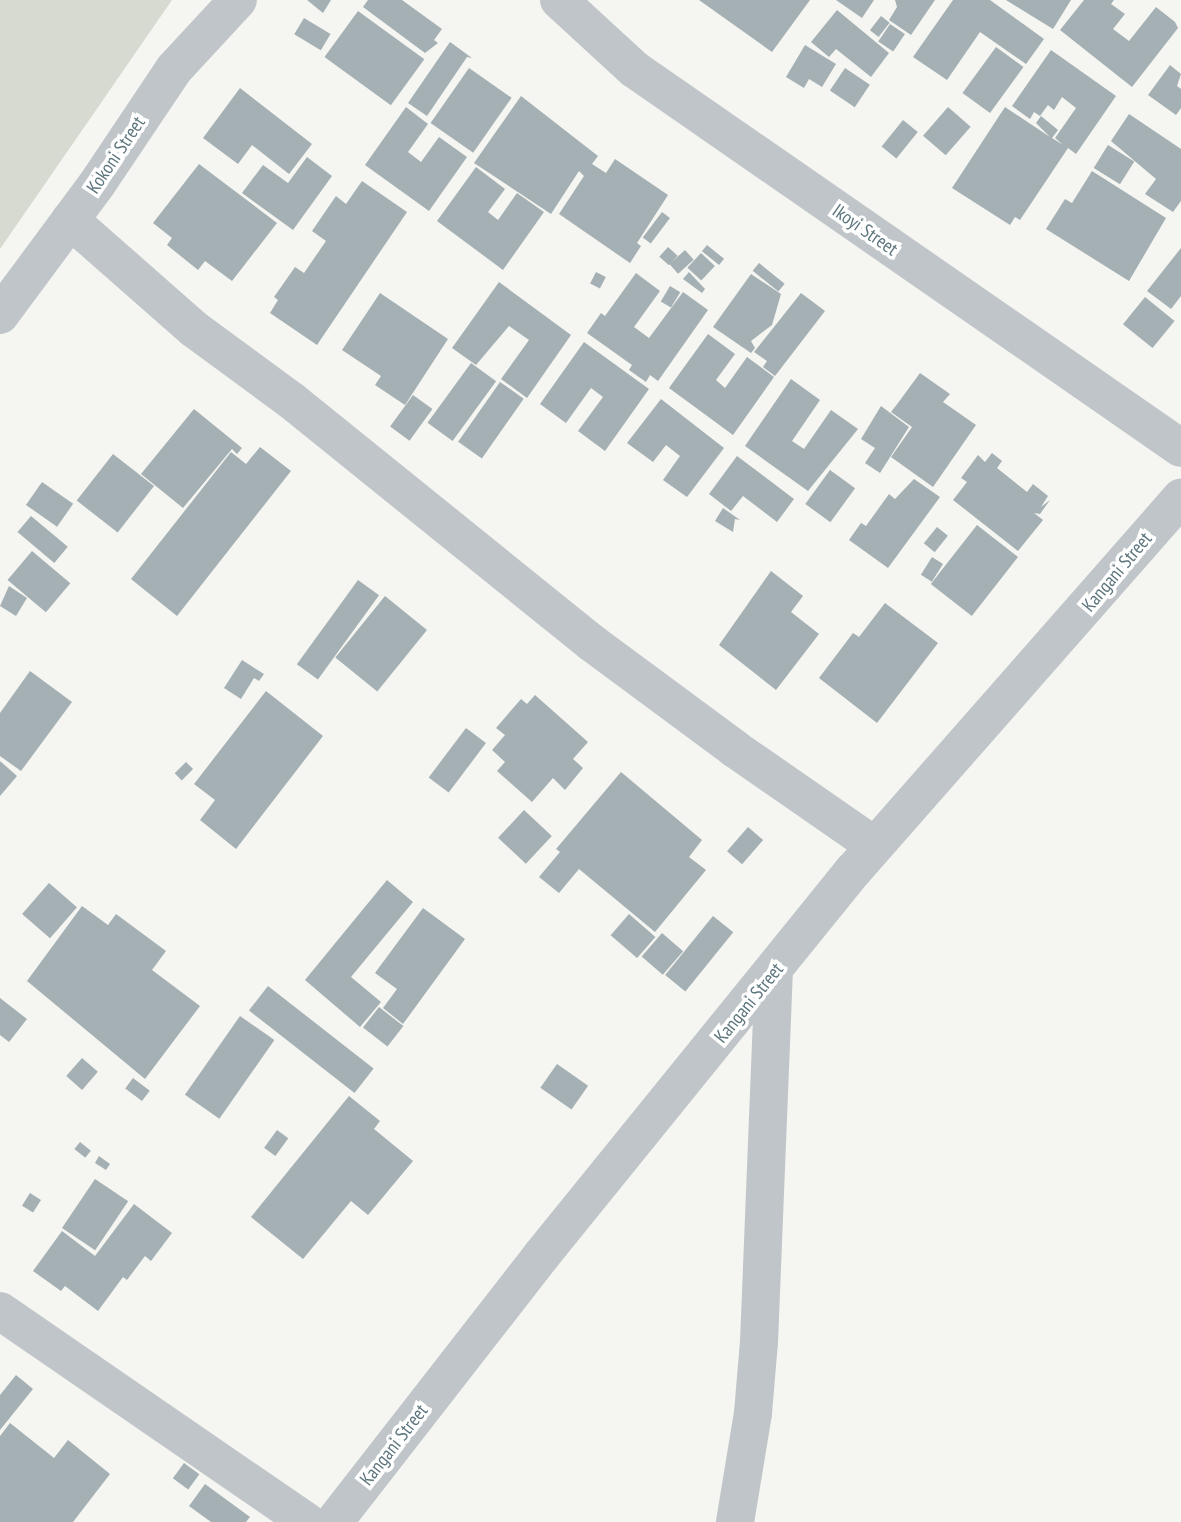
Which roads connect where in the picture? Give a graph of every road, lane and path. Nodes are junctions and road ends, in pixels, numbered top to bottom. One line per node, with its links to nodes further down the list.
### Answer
1 (238, 0): 3 (street, Kokoni Street)
2 (563, 1): 5 (street, Ikoyi Street)
3 (70, 220): 4 (street, Kokoni Street); 7 (street)
4 (1, 312)
5 (1181, 448)
6 (1181, 498): 7 (street, Kangani Street)
7 (875, 846): 8 (street, Kangani Street)
8 (774, 972): 11 (street, Kangani Street); 12 (street)
9 (0, 1311): 10 (street)
10 (307, 1522)
11 (334, 1522)
12 (735, 1522)

